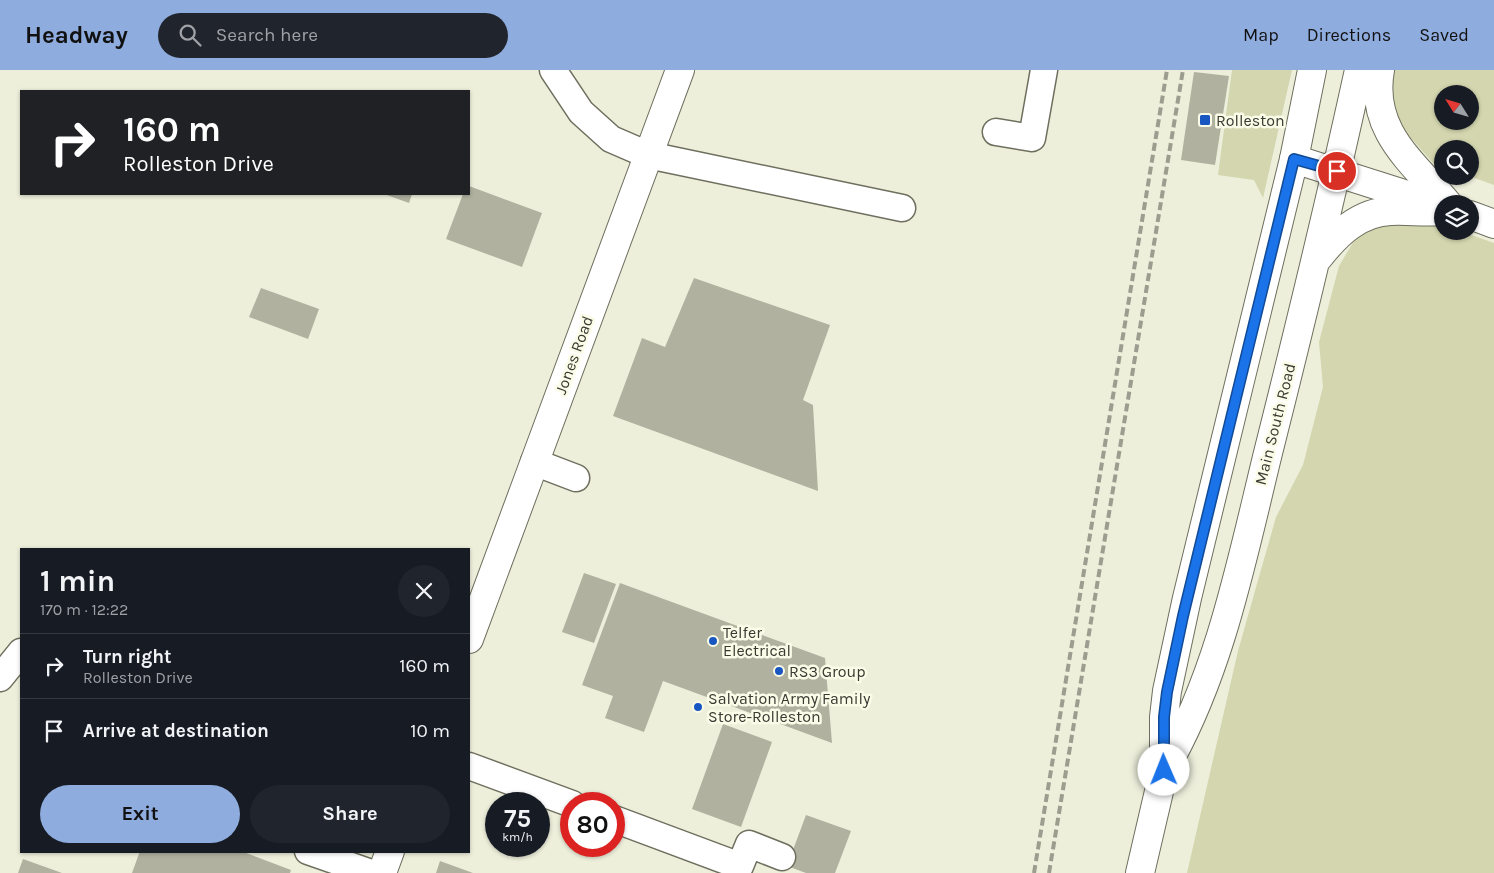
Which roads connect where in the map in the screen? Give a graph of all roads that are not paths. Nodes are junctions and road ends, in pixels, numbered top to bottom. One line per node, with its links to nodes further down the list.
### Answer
1 (553, 70): 8 (lane)
2 (680, 70): 8 (main road, Jones Road)
3 (1044, 70): 7 (lane)
4 (1312, 70): 9 (main road, Main South Road)
5 (1359, 70): 10 (main road, Main South Road)
6 (1380, 70): 11 (main road)
7 (996, 132)
8 (648, 155): 13 (lane); 18 (main road, Jones Road)
9 (1294, 159): 10 (main road); 24 (main road, Main South Road)
10 (1337, 171): 12 (main road); 17 (main road, Main South Road)
11 (1440, 195)
12 (1434, 203)
13 (902, 208)
14 (1434, 211): 17 (main road)
15 (1479, 218): 16 (main road)
16 (1494, 224)
17 (1316, 261): 24 (main road, Main South Road)
18 (534, 462): 19 (lane); 20 (main road, Jones Road)
19 (576, 478)
20 (470, 636)
21 (20, 653): 22 (lane)
22 (0, 678)
23 (470, 766): 25 (lane)
24 (1164, 770): 32 (main road, Main South Road)
25 (560, 800)
26 (625, 823): 29 (lane)
27 (314, 853): 30 (lane)
28 (389, 853): 31 (main road)
29 (782, 857)
30 (371, 873)
31 (382, 873)
32 (1140, 873)

